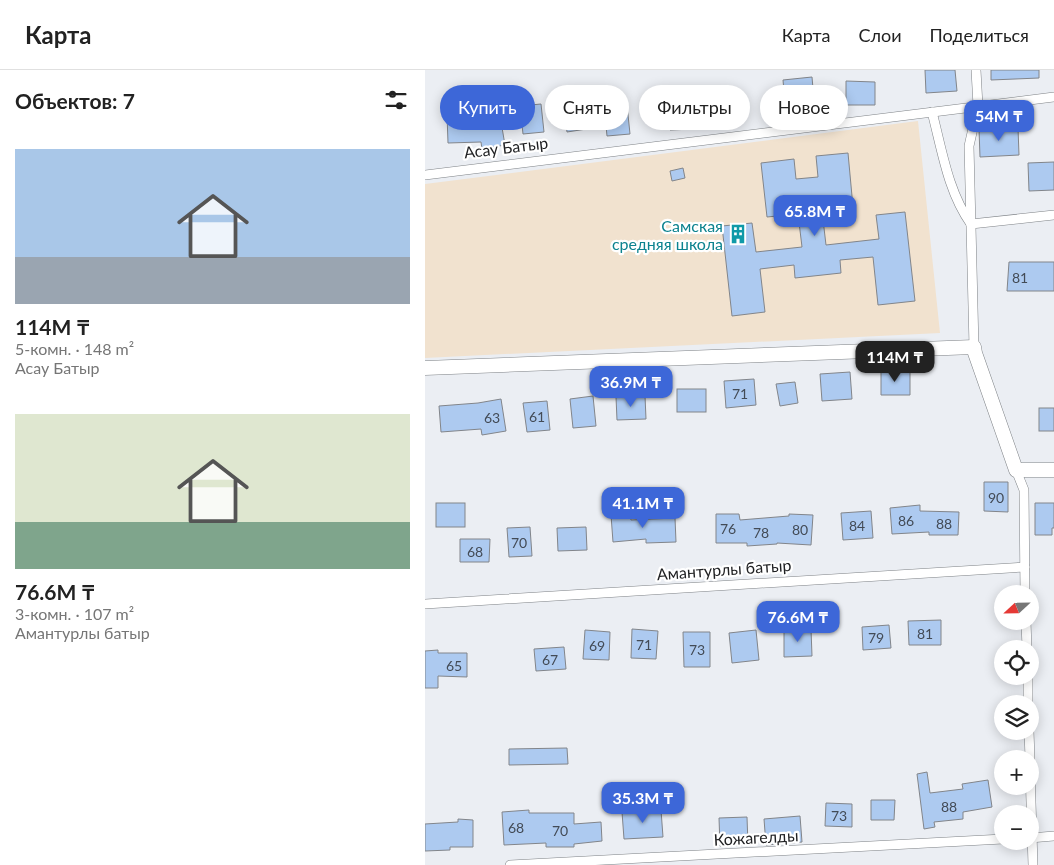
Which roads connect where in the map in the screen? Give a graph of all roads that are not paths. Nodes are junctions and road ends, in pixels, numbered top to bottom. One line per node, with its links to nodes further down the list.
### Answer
1 (975, 70): 3 (street)
2 (1054, 96): 3 (street, Асау Батыр)
3 (978, 106): 4 (street, Асау Батыр); 7 (street)
4 (932, 112): 5 (street, Асау Батыр); 7 (street)
5 (425, 175)
6 (1054, 215): 7 (street)
7 (971, 224): 8 (street)
8 (974, 347): 9 (street); 10 (street)
9 (425, 368)
10 (1016, 470): 11 (street); 12 (street)
11 (1054, 470)
12 (1025, 567): 13 (street); 14 (street, Амантурлы батыр)
13 (1025, 585)
14 (425, 604)
15 (1054, 836): 16 (street)
16 (1039, 837)
17 (994, 839): 19 (street, Кожагелды)
18 (1032, 850): 20 (street)
19 (510, 865)
20 (1033, 865)

